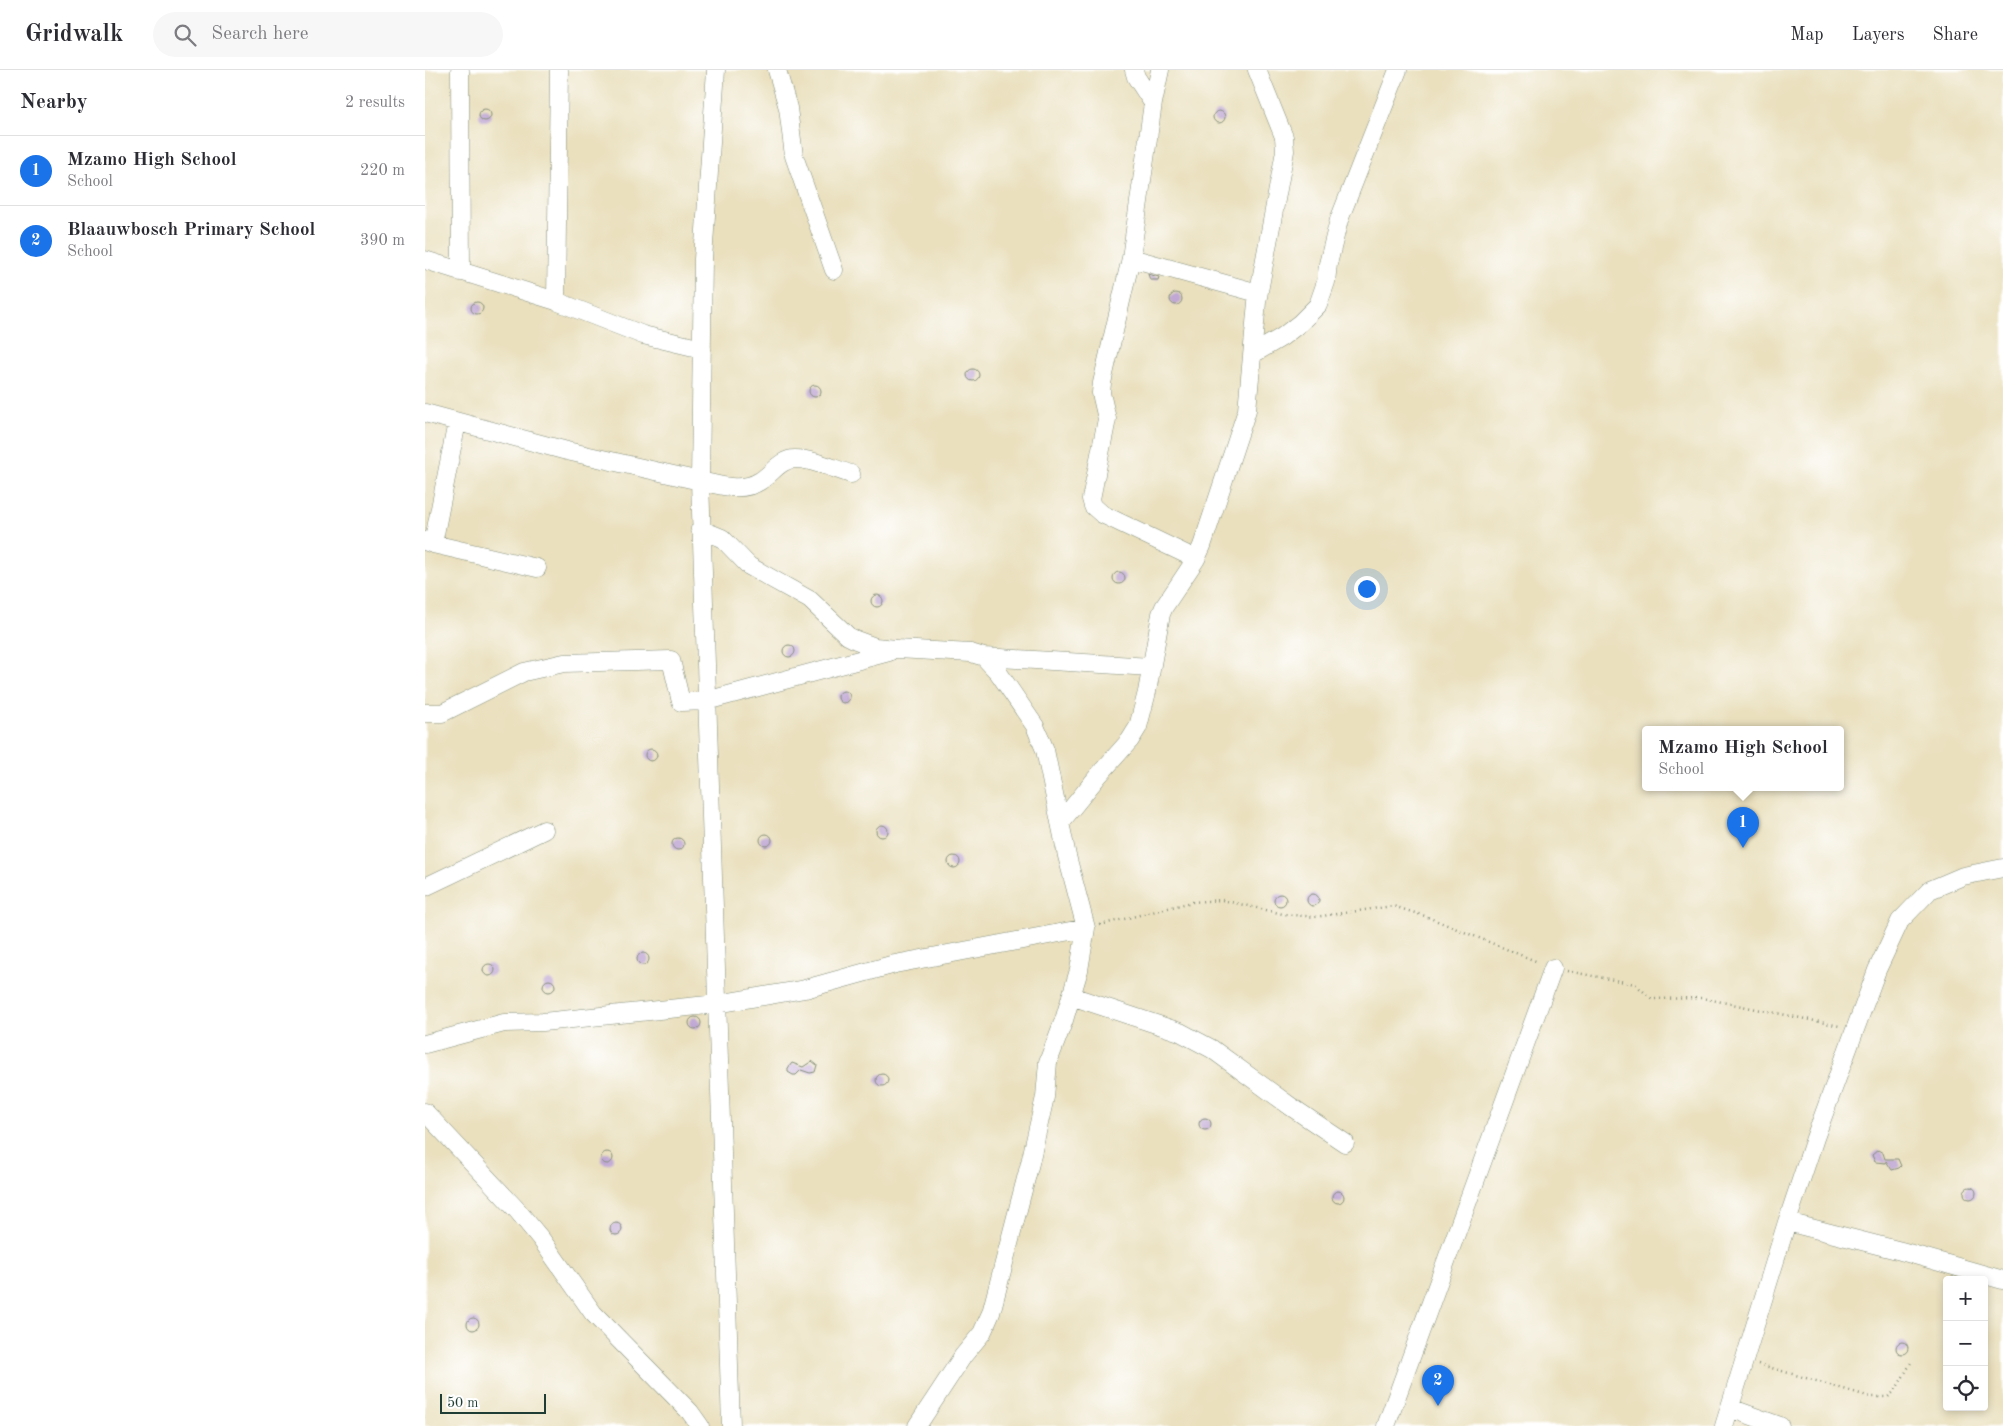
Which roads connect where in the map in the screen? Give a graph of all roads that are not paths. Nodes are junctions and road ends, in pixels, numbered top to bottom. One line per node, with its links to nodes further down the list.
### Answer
1 (460, 70): 13 (street)
2 (559, 70): 15 (street)
3 (716, 70): 16 (street)
4 (777, 70): 12 (street)
5 (1134, 70): 9 (street)
6 (1160, 70): 9 (street)
7 (1257, 70): 14 (street)
8 (1398, 70): 17 (street)
9 (1153, 103): 10 (street)
10 (1131, 258): 14 (street); 24 (street)
11 (425, 260): 13 (street)
12 (834, 270)
13 (461, 272): 15 (street)
14 (1258, 293): 17 (street)
15 (556, 301): 16 (street)
16 (702, 349): 21 (street)
17 (1253, 354): 24 (street)
18 (425, 414): 19 (street)
19 (457, 422): 21 (street); 23 (street)
20 (851, 474): 21 (street)
21 (700, 481): 22 (street)
22 (700, 529): 26 (street); 29 (street)
23 (429, 543): 25 (street)
24 (1196, 559): 28 (street)
25 (537, 568)
26 (897, 649): 27 (street); 29 (street)
27 (984, 657): 28 (street); 31 (street)
28 (1151, 667): 31 (street)
29 (706, 701): 30 (street); 38 (street)
30 (425, 713)
31 (1061, 823): 35 (street)
32 (545, 830): 34 (street)
33 (2003, 868): 42 (street)
34 (425, 888)
35 (1086, 928): 37 (street); 38 (street)
36 (1553, 968): 48 (street)
37 (1071, 996): 41 (street); 47 (street)
38 (717, 1004): 39 (street); 46 (street)
39 (425, 1044)
40 (425, 1112): 45 (street)
41 (1345, 1143)
42 (1787, 1222): 43 (street); 44 (street)
43 (2003, 1280)
44 (1730, 1408): 49 (street); 50 (street)
45 (700, 1426)
46 (731, 1426)
47 (917, 1426)
48 (1386, 1426)
49 (1725, 1426)
50 (1780, 1426)

